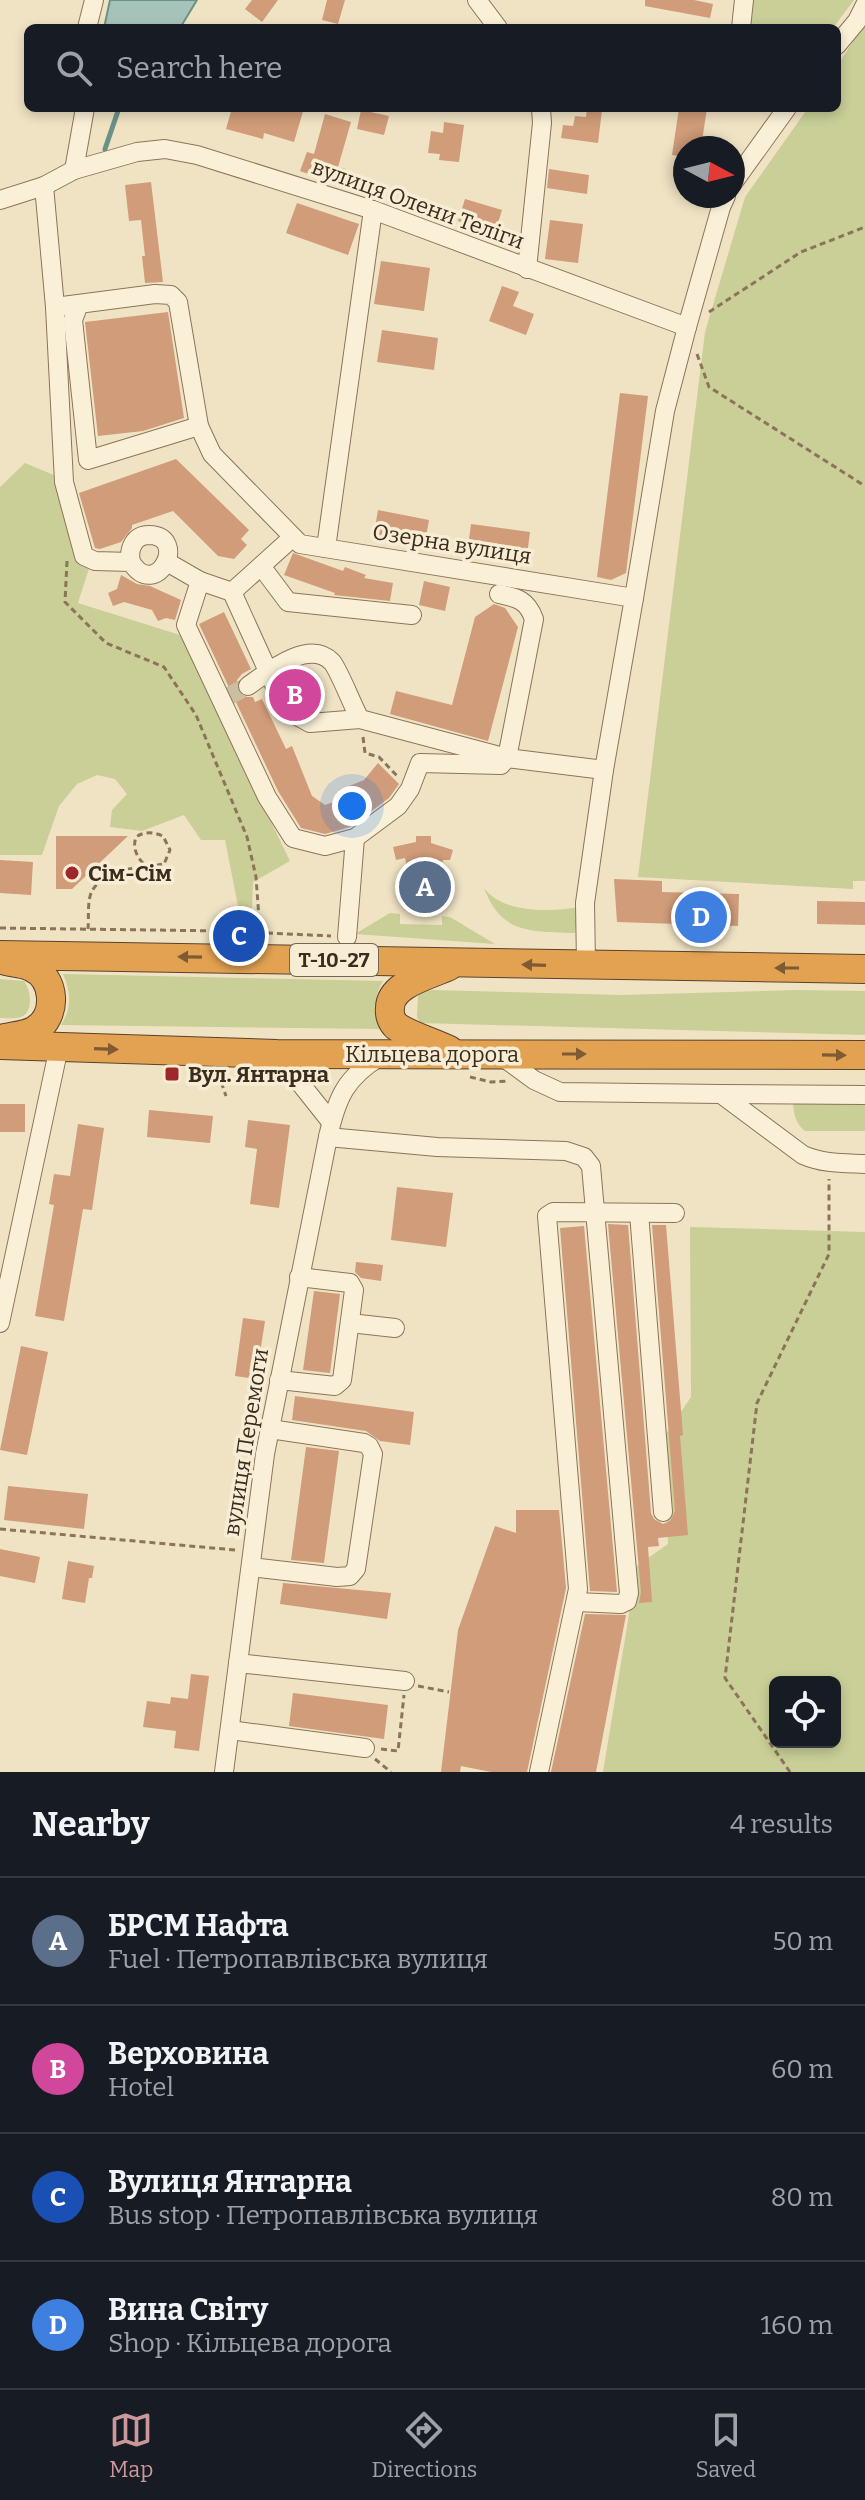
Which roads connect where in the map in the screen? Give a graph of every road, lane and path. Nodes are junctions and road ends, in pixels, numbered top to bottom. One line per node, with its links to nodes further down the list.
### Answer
1 (94, 0): 5 (street)
2 (477, 0): 6 (street)
3 (744, 0): 7 (street)
4 (865, 5): 8 (street)
5 (88, 24)
6 (495, 24)
7 (741, 24)
8 (841, 40)
9 (84, 112): 13 (street)
10 (541, 112): 19 (street)
11 (784, 112): 12 (street)
12 (745, 166)
13 (74, 170): 14 (street, вулиця Олени Теліги); 17 (street, вулиця Олени Теліги)
14 (44, 186): 15 (street, вулиця Олени Теліги); 21 (street)
15 (0, 200)
16 (721, 208): 22 (street)
17 (373, 210): 19 (street, вулиця Олени Теліги); 26 (street)
18 (865, 227): 22 (path)
19 (527, 269): 22 (street, вулиця Олени Теліги)
20 (79, 304): 21 (street, Озерна вулиця); 23 (street, Озерна вулиця); 23 (street)
21 (55, 307): 28 (street)
22 (687, 327): 24 (path); 34 (street)
23 (199, 426): 25 (street, Озерна вулиця)
24 (865, 486)
25 (293, 537): 26 (street, Озерна вулиця); 30 (street)
26 (326, 548): 34 (street, Озерна вулиця)
27 (67, 556): 48 (path)
28 (131, 562): 29 (street); 29 (street)
29 (167, 562): 31 (street)
30 (261, 566): 32 (street); 35 (street)
31 (200, 581): 32 (street); 42 (street)
32 (232, 592): 36 (street)
33 (499, 594): 39 (street)
34 (634, 598): 40 (street)
35 (412, 615)
36 (268, 673): 37 (street); 38 (street); 38 (street)
37 (248, 686)
38 (360, 719): 39 (street); 41 (path)
39 (507, 758): 40 (street); 41 (street)
40 (604, 770): 52 (street)
41 (410, 789): 42 (street)
42 (355, 838): 49 (street)
43 (146, 866): 43 (path); 46 (path)
44 (214, 922): 47 (path)
45 (0, 928): 46 (path)
46 (88, 929): 47 (path)
47 (226, 931): 48 (path)
48 (260, 932): 49 (path)
49 (347, 937)
50 (0, 957): 51 (highway, Т-10-27, one-way to 50); 54 (highway)
51 (457, 962): 52 (highway, Т-10-27, one-way to 51); 59 (highway)
52 (586, 964): 53 (highway, Т-10-27, one-way to 52)
53 (865, 969)
54 (0, 1042): 55 (highway, Кільцева дорога)
55 (59, 1047): 57 (highway, Кільцева дорога, one-way to 57); 74 (street)
56 (498, 1053): 59 (highway, Кільцева дорога); 60 (highway, Кільцева дорога, one-way to 60); 64 (street)
57 (277, 1054): 58 (highway, Кільцева дорога); 67 (street)
58 (384, 1054): 59 (highway, Кільцева дорога); 67 (street, вулиця Перемоги)
59 (458, 1054)
60 (865, 1055)
61 (216, 1067): 66 (path)
62 (187, 1076): 63 (path)
63 (200, 1076)
64 (721, 1094): 65 (street); 68 (street)
65 (865, 1095)
66 (226, 1096)
67 (330, 1130): 70 (street); 73 (street, вулиця Перемоги)
68 (830, 1163): 69 (street); 90 (path)
69 (865, 1164)
70 (595, 1212): 71 (street); 82 (street); 82 (street)
71 (639, 1213): 72 (street); 79 (street)
72 (675, 1213)
73 (299, 1277): 75 (street); 77 (street, вулиця Перемоги)
74 (0, 1323)
75 (350, 1323): 76 (street); 77 (street)
76 (395, 1328)
77 (279, 1380): 78 (street, вулиця Перемоги)
78 (270, 1429): 81 (street, вулиця Перемоги); 81 (street)
79 (663, 1512)
80 (0, 1529): 81 (path)
81 (252, 1559): 83 (street, вулиця Перемоги)
82 (577, 1602): 89 (street)
83 (238, 1663): 84 (street); 86 (street, вулиця Перемоги)
84 (408, 1683): 85 (path); 87 (path)
85 (449, 1692)
86 (230, 1730): 87 (street); 88 (street, вулиця Перемоги)
87 (365, 1748)
88 (224, 1772)
89 (539, 1772)
90 (790, 1772)

